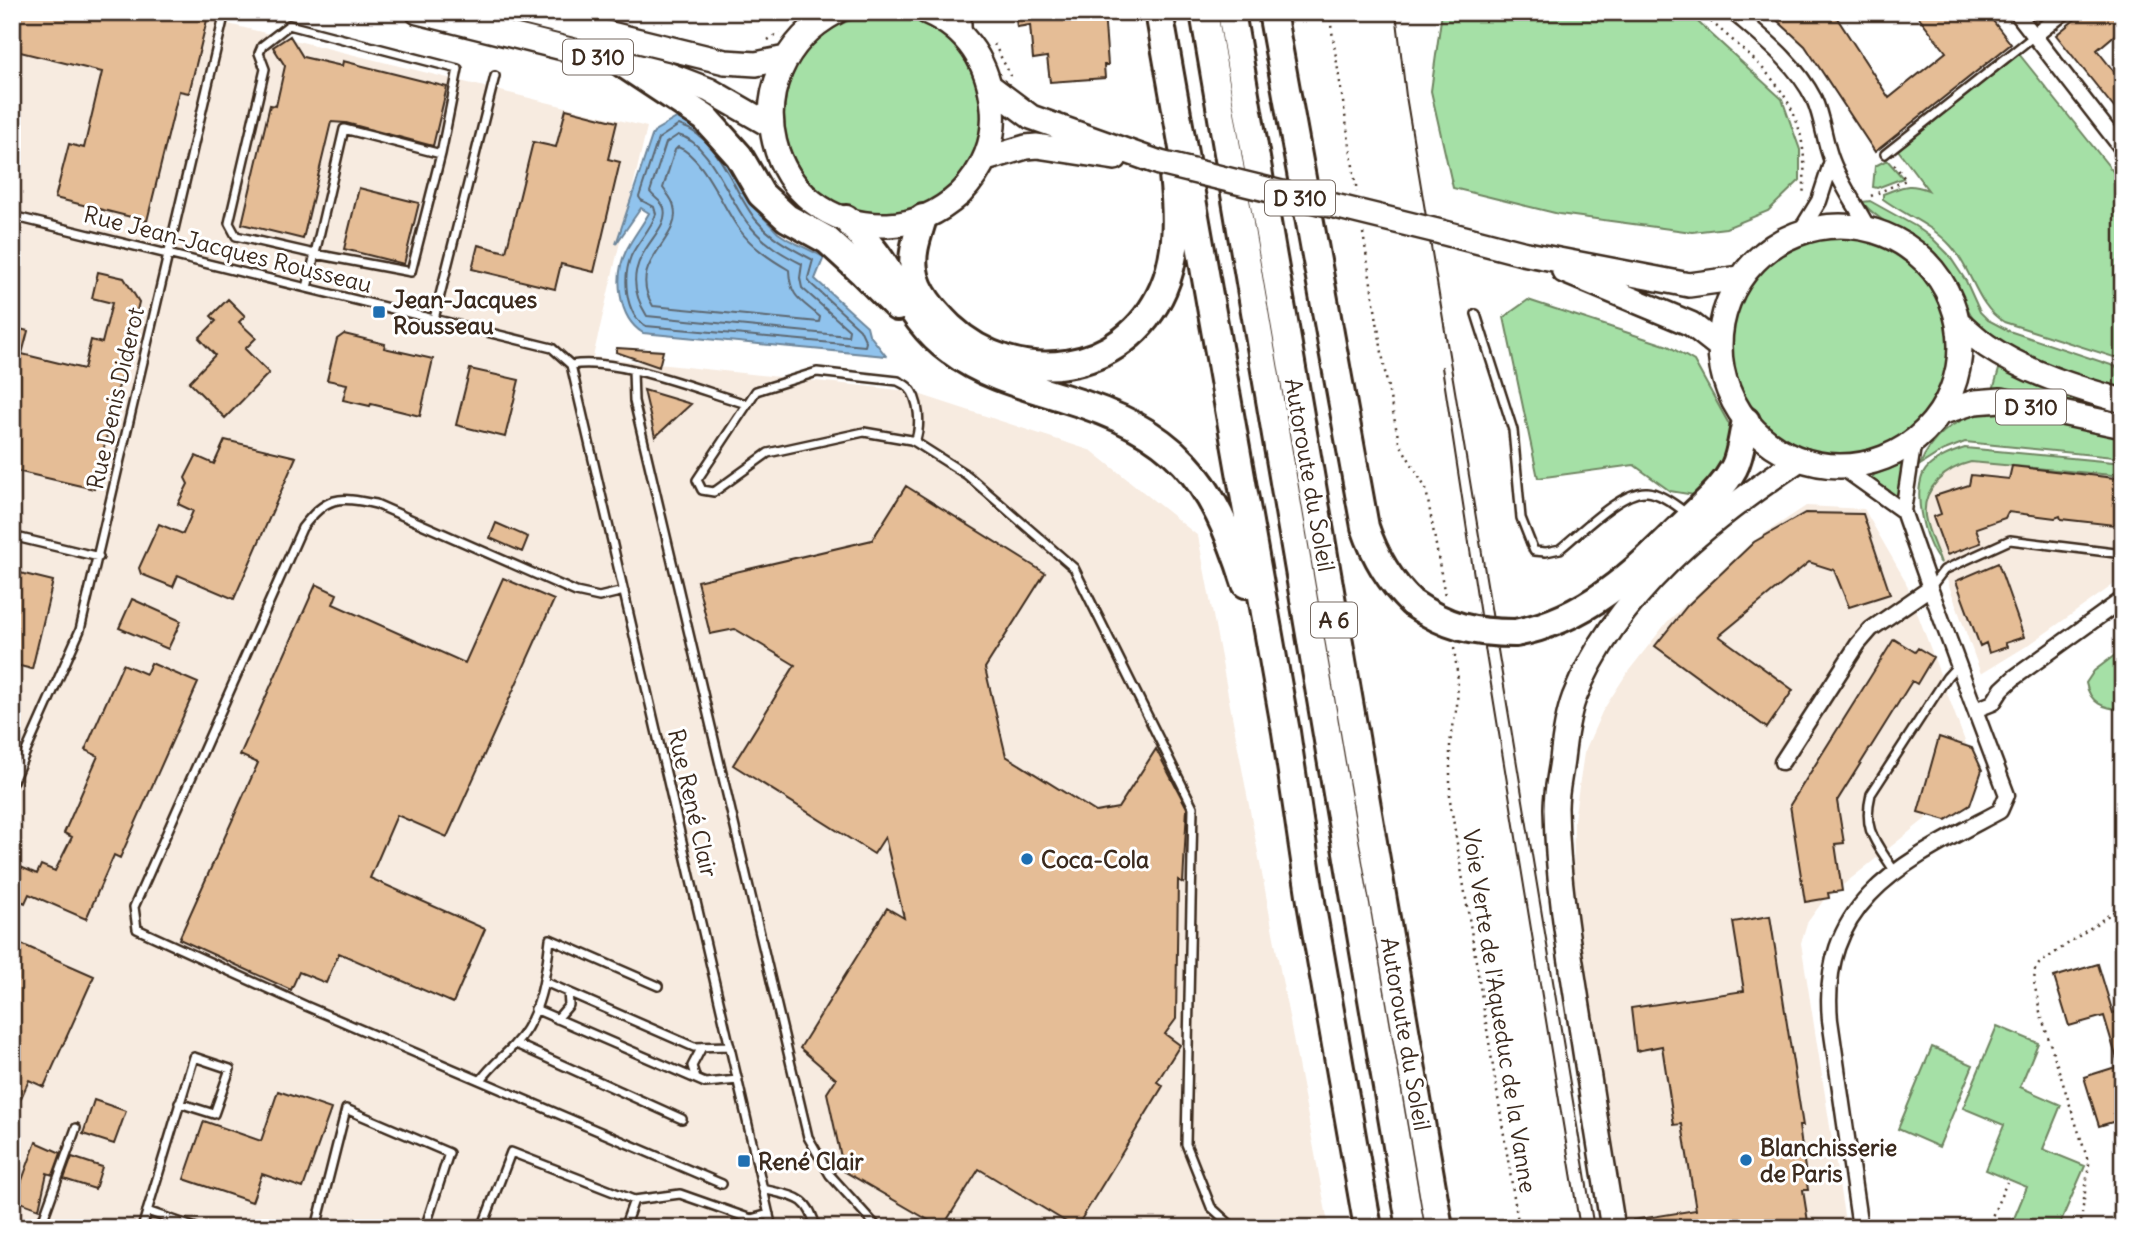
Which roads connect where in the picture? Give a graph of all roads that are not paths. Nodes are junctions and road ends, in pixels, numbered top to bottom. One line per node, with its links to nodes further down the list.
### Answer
1 (225, 12): 32 (lane, Rue Denis Diderot)
2 (418, 12): 17 (main road, D 310)
3 (520, 12): 16 (main road, D 310)
4 (836, 12): 16 (main road)
5 (928, 12): 15 (main road)
6 (963, 12): 15 (street)
7 (1158, 12): 28 (highway); 66 (highway)
8 (1204, 12): 98 (highway, Autoroute du Soleil / A 6)
9 (1231, 12): 99 (highway, Autoroute du Soleil / A 6)
10 (1272, 12): 54 (highway, bridge)
11 (1733, 12): 25 (street)
12 (2016, 12): 14 (street)
13 (2064, 12): 14 (street)
14 (2035, 36): 21 (street); 23 (lane)
15 (964, 37): 19 (main road)
16 (786, 58): 20 (main road)
17 (622, 63): 20 (main road, D 310); 40 (highway)
18 (495, 76): 38 (lane)
19 (991, 87): 24 (main road); 26 (main road, D 310)
20 (770, 125): 29 (main road)
21 (2123, 150)
22 (442, 154): 34 (lane); 34 (lane); 34 (lane)
23 (1885, 154)
24 (986, 159): 26 (main road, D 310); 28 (main road)
25 (1832, 162): 30 (street); 31 (street)
26 (1160, 163): 33 (main road, D 310, bridge)
27 (12, 216): 32 (lane, Rue Jean-Jacques Rousseau)
28 (923, 218): 29 (main road)
29 (846, 219): 40 (highway)
30 (1868, 229): 31 (main road); 39 (main road)
31 (1800, 232): 35 (main road)
32 (167, 253): 36 (lane, Rue Jean-Jacques Rousseau); 57 (lane, Rue Denis Diderot)
33 (1522, 253): 35 (main road, D 310); 41 (main road, D 310)
34 (315, 254): 36 (lane)
35 (1740, 278): 41 (main road)
36 (307, 288): 38 (lane, Rue Jean-Jacques Rousseau)
37 (1476, 314): 54 (lane)
38 (433, 319): 42 (lane, Rue Jean-Jacques Rousseau)
39 (1958, 322): 44 (main road, D 310); 46 (main road)
40 (939, 342): 66 (highway)
41 (1719, 346): 47 (main road)
42 (571, 365): 43 (lane); 59 (lane, Rue René Clair)
43 (633, 370): 45 (lane); 95 (lane)
44 (2123, 401)
45 (747, 404): 50 (lane); 50 (lane)
46 (1940, 413): 48 (main road, D 310); 49 (main road)
47 (1746, 421): 51 (main road); 54 (highway)
48 (2123, 426)
49 (1914, 440): 52 (main road); 53 (street)
50 (915, 442): 96 (lane)
51 (1800, 459): 52 (main road); 100 (main road)
52 (1840, 466): 53 (street)
53 (1903, 511): 58 (street)
54 (1691, 517)
55 (12, 536): 57 (lane)
56 (2123, 554): 58 (lane)
57 (99, 557): 64 (lane, Rue Denis Diderot)
58 (1930, 588): 61 (street); 63 (street)
59 (624, 591): 73 (lane, Rue René Clair); 76 (lane)
60 (2123, 599): 62 (street)
61 (1958, 664): 62 (street); 65 (lane)
62 (1975, 710): 65 (street)
63 (1782, 762)
64 (12, 783)
65 (1895, 872): 101 (street)
66 (1312, 908): 97 (highway)
67 (545, 982): 68 (lane); 69 (lane); 70 (lane)
68 (658, 986)
69 (568, 992): 71 (lane); 74 (lane)
70 (536, 1009): 71 (lane); 72 (lane)
71 (558, 1018): 75 (lane)
72 (516, 1044): 76 (lane); 79 (lane)
73 (730, 1046): 74 (lane); 77 (lane, Rue René Clair)
74 (702, 1047): 75 (lane)
75 (696, 1079): 77 (lane)
76 (481, 1080): 81 (lane)
77 (738, 1080): 82 (lane, Rue René Clair)
78 (179, 1103): 78 (lane); 84 (lane)
79 (682, 1119)
80 (76, 1128): 86 (lane)
81 (722, 1184)
82 (763, 1189): 85 (lane, Rue René Clair); 94 (lane)
83 (635, 1200): 85 (lane); 91 (lane); 92 (lane)
84 (147, 1211): 87 (lane); 88 (lane)
85 (769, 1214): 93 (lane, Rue René Clair)
86 (40, 1228)
87 (142, 1228)
88 (196, 1228)
89 (316, 1228): 90 (lane)
90 (425, 1228)
91 (482, 1228)
92 (624, 1228)
93 (772, 1228)
94 (816, 1228)
95 (878, 1228)
96 (1234, 1228)
97 (1368, 1228)
98 (1411, 1228)
99 (1439, 1228)
100 (1613, 1228)
101 (1860, 1228)

